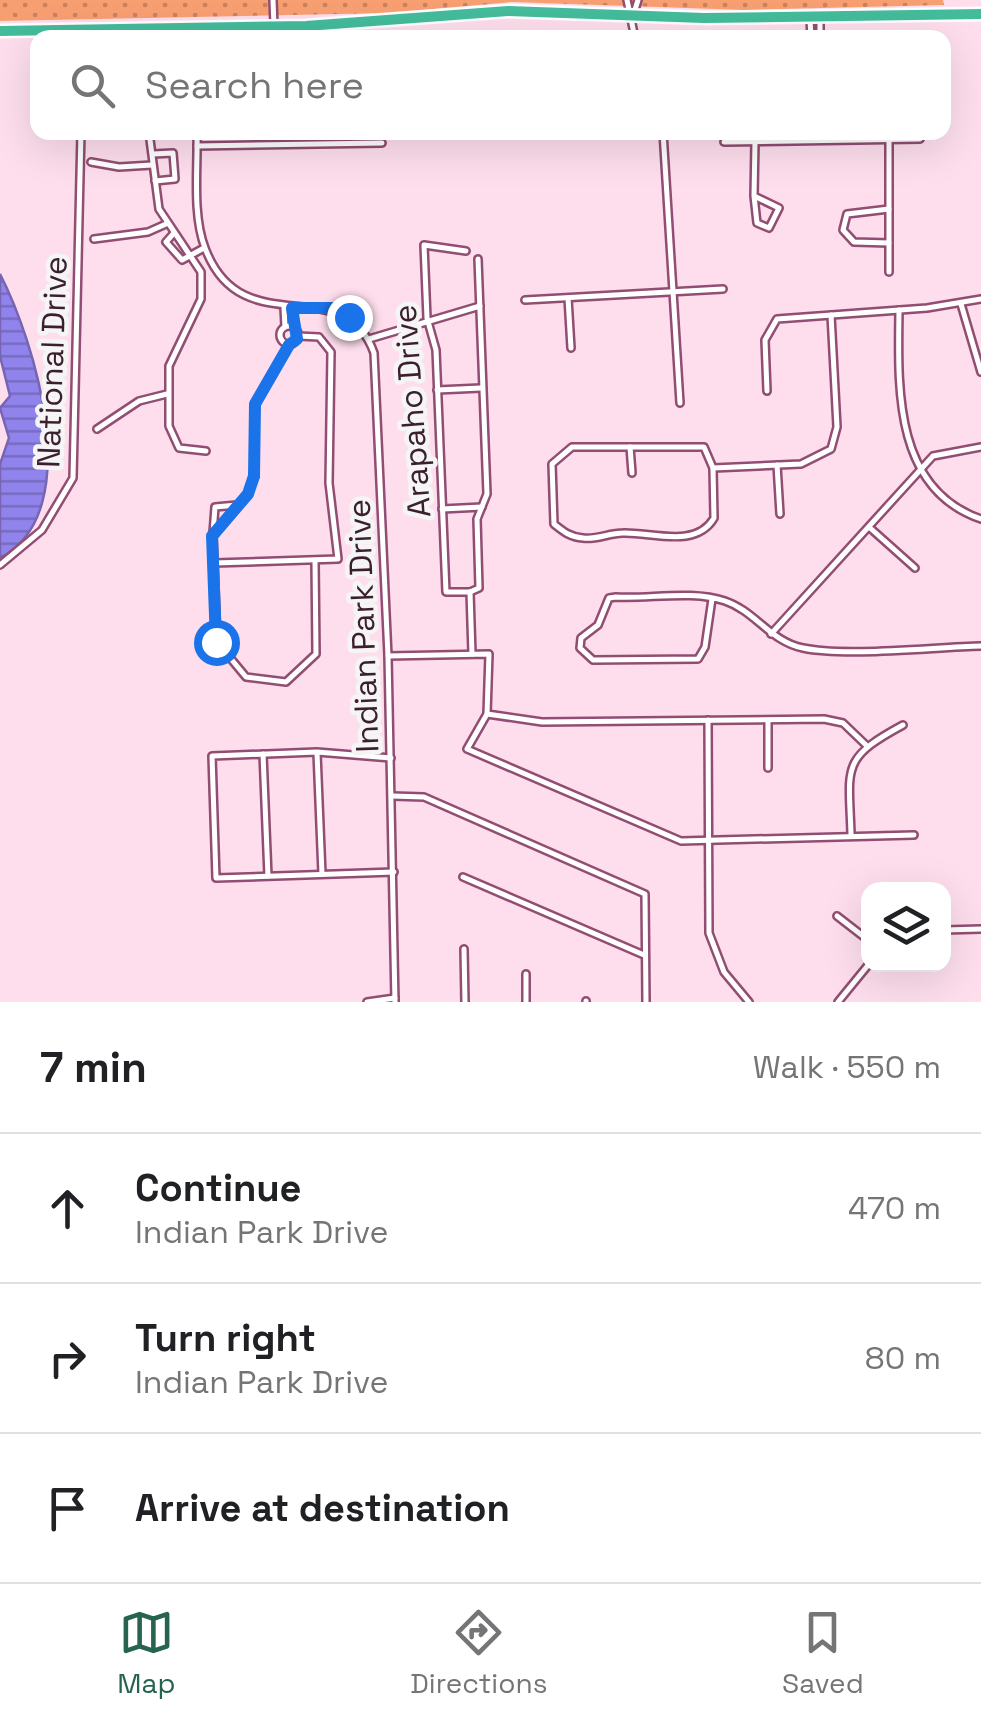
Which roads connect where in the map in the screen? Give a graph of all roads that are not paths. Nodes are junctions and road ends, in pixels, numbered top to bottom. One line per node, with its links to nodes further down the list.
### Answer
1 (273, 0): 7 (street)
2 (627, 0): 5 (street)
3 (638, 0): 5 (street)
4 (981, 14): 6 (highway)
5 (633, 16): 6 (highway); 10 (highway); 11 (street)
6 (815, 16): 12 (street); 13 (street)
7 (274, 26): 8 (highway); 9 (highway)
8 (219, 30)
9 (297, 30)
10 (327, 30)
11 (634, 30)
12 (812, 30)
13 (818, 30)
14 (0, 31): 15 (highway)
15 (30, 32)
16 (81, 140): 84 (street, National Drive)
17 (150, 140): 29 (street)
18 (197, 140): 28 (street)
19 (312, 140): 27 (street)
20 (664, 140): 45 (street)
21 (832, 140): 23 (street)
22 (889, 140): 34 (street)
23 (818, 141): 25 (street)
24 (724, 142): 25 (street)
25 (755, 142): 33 (street)
26 (382, 143): 27 (street)
27 (312, 144): 28 (street)
28 (197, 146): 39 (street)
29 (152, 154): 31 (street); 32 (street)
30 (91, 162): 31 (street)
31 (153, 165): 32 (street)
32 (155, 181): 35 (street)
33 (754, 196): 33 (street)
34 (889, 210): 38 (street); 38 (street)
35 (166, 224): 36 (street); 37 (street)
36 (174, 233): 41 (street); 41 (street)
37 (94, 239)
38 (889, 243): 43 (street)
39 (204, 248): 41 (street); 51 (street)
40 (466, 251): 55 (street, Arapaho Drive)
41 (191, 255): 65 (street)
42 (478, 260): 50 (street)
43 (889, 272)
44 (723, 289): 45 (street)
45 (673, 292): 46 (street); 66 (street)
46 (568, 298): 48 (street); 60 (street)
47 (981, 299): 49 (street)
48 (525, 300)
49 (961, 304): 53 (street); 61 (street)
50 (480, 306): 55 (street); 62 (street)
51 (284, 308): 52 (street); 56 (street)
52 (292, 308): 56 (street); 58 (street)
53 (899, 310): 54 (street); 73 (street)
54 (831, 315): 64 (street); 71 (street)
55 (427, 318): 58 (street); 63 (street, Arapaho Drive)
56 (289, 327): 57 (street); 59 (street)
57 (298, 336): 59 (street); 82 (street, Indian Park Drive)
58 (369, 339): 91 (street, Indian Park Drive)
59 (289, 345): 75 (street)
60 (571, 348)
61 (981, 372)
62 (481, 388): 63 (street); 76 (street)
63 (437, 390): 77 (street, Arapaho Drive)
64 (767, 390)
65 (167, 394): 67 (street); 70 (street)
66 (680, 403)
67 (97, 429)
68 (630, 447): 72 (street); 72 (street); 74 (street)
69 (981, 447): 73 (street)
70 (206, 451)
71 (776, 465): 72 (street); 78 (street)
72 (713, 468)
73 (920, 468): 79 (street); 80 (street)
74 (632, 474)
75 (238, 505): 81 (street); 81 (street)
76 (482, 507): 77 (street); 86 (street)
77 (442, 509): 86 (street, Arapaho Drive)
78 (780, 514)
79 (981, 520)
80 (868, 527): 85 (street); 88 (street)
81 (212, 536): 83 (street, Indian Park Drive)
82 (314, 561): 83 (street, Indian Park Drive); 83 (street, Indian Park Drive)
83 (214, 564)
84 (0, 565)
85 (915, 568)
86 (470, 592): 90 (street)
87 (712, 599): 87 (street); 88 (street)
88 (771, 634): 89 (street)
89 (981, 646)
90 (472, 654): 91 (street); 92 (street)
91 (388, 656): 99 (street, Indian Park Drive)
92 (487, 714): 93 (street); 104 (street)
93 (708, 720): 94 (street); 104 (street)
94 (768, 720): 96 (street); 100 (street)
95 (903, 725): 96 (street)
96 (866, 745): 102 (street)
97 (316, 752): 98 (street); 99 (street); 106 (street)
98 (263, 754): 107 (street); 107 (street)
99 (390, 758): 101 (street, Indian Park Drive)
100 (768, 768)
101 (392, 796): 105 (street, Indian Park Drive); 114 (street)
102 (852, 834): 103 (street); 104 (street)
103 (914, 835)
104 (709, 843): 117 (street)
105 (394, 872): 106 (street); 118 (street, Indian Park Drive)
106 (322, 874): 107 (street)
107 (268, 876)
108 (464, 877): 114 (street)
109 (836, 916): 112 (street)
110 (951, 930): 111 (street)
111 (981, 930)
112 (861, 935)
113 (464, 949): 120 (street)
114 (645, 956): 122 (street)
115 (862, 972): 124 (street)
116 (526, 974): 121 (street)
117 (740, 999): 123 (street)
118 (395, 1000): 119 (street)
119 (368, 1002)
120 (465, 1002)
121 (526, 1002)
122 (646, 1002)
123 (749, 1002)
124 (838, 1002)

